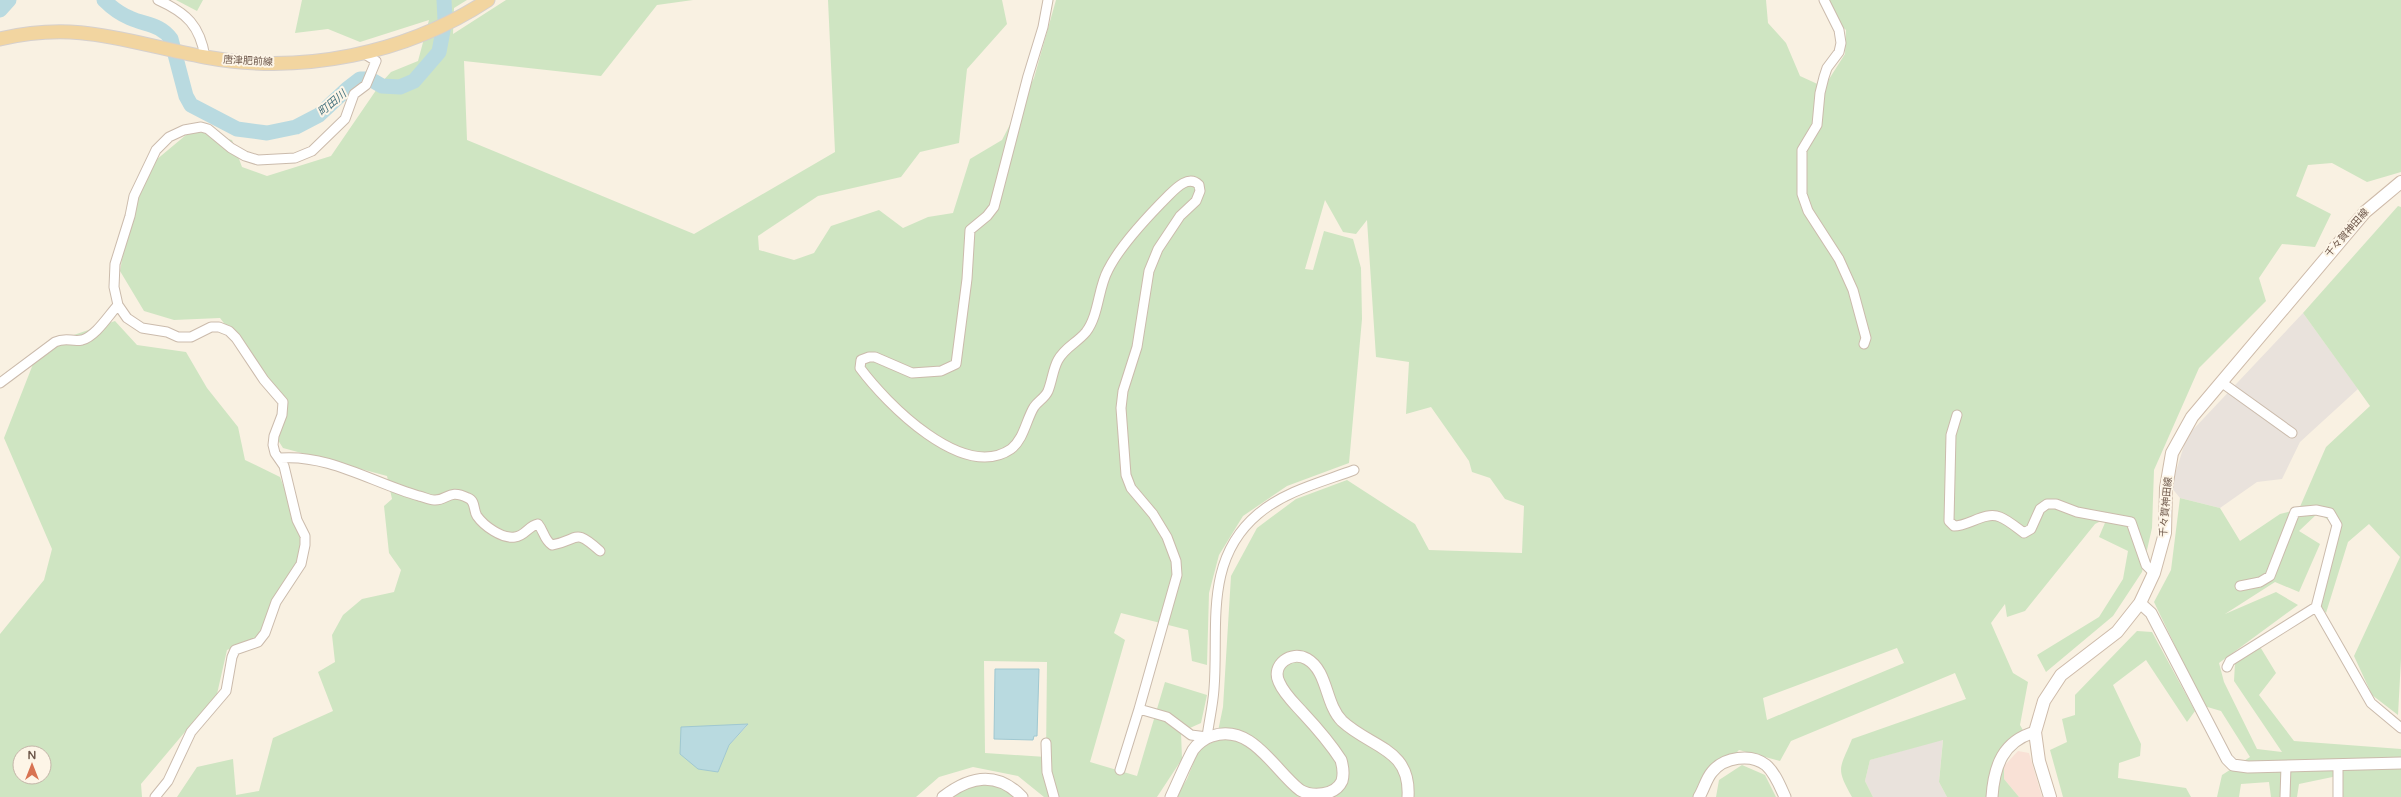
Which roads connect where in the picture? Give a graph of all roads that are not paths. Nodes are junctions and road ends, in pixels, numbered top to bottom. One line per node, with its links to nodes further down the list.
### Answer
1 (158, 0): 7 (street)
2 (488, 0): 6 (main road, 唐津肥前線)
3 (1048, 0): 23 (street)
4 (1824, 0): 10 (street)
5 (0, 39): 7 (main road, 唐津肥前線)
6 (363, 53): 7 (main road, 唐津肥前線); 9 (street)
7 (206, 57)
8 (2401, 182): 11 (main road, 千々賀神田線)
9 (118, 305): 12 (street); 15 (street)
10 (1864, 344)
11 (2221, 382): 14 (street); 18 (main road, 千々賀神田線)
12 (0, 383)
13 (1957, 415): 18 (street)
14 (2292, 433)
15 (280, 458): 17 (street); 32 (street)
16 (1354, 470): 26 (street)
17 (600, 551)
18 (2154, 573): 20 (main road, 千々賀神田線)
19 (2240, 586): 21 (street)
20 (2140, 603): 25 (main road, 千々賀神田線); 30 (street)
21 (2316, 608): 22 (street); 24 (street)
22 (2227, 667)
23 (1138, 709): 26 (street); 31 (street)
24 (2401, 728)
25 (2035, 732): 40 (street); 41 (main road, 千々賀神田線)
26 (1208, 738): 36 (street); 37 (street)
27 (1046, 743): 35 (street)
28 (2401, 763): 29 (street)
29 (2338, 765): 30 (street); 43 (street)
30 (2286, 766): 42 (street)
31 (1120, 770)
32 (155, 797)
33 (944, 797): 34 (street)
34 (1022, 797)
35 (1054, 797)
36 (1171, 797)
37 (1408, 797)
38 (1699, 797): 39 (street)
39 (1785, 797)
40 (1992, 797)
41 (2050, 797)
42 (2285, 797)
43 (2338, 797)

